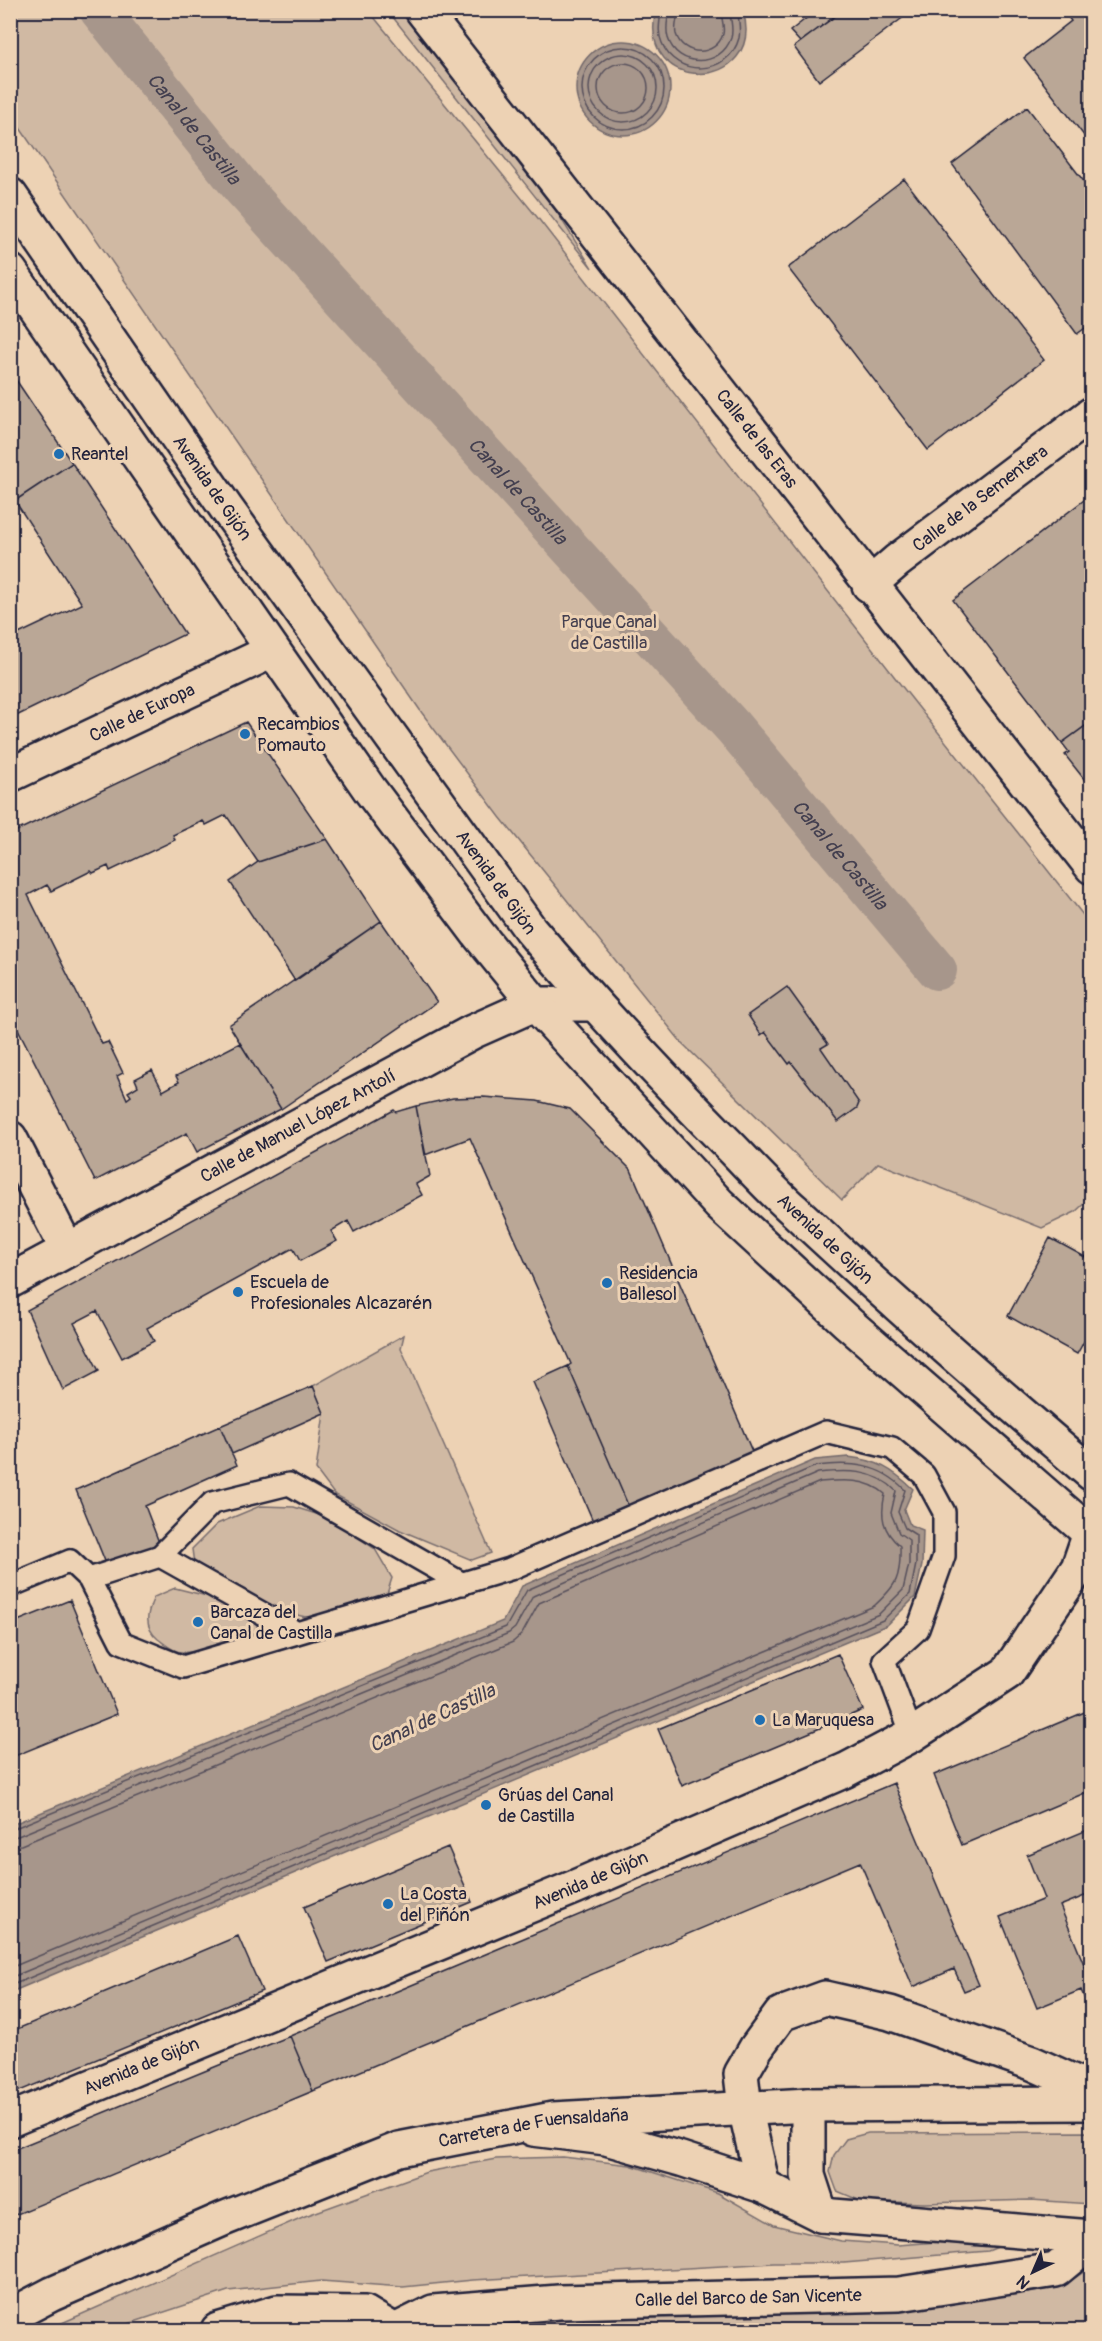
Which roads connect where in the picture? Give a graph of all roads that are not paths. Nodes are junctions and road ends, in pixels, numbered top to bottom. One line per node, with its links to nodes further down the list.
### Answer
1 (422, 10): 5 (main road, Calle de las Eras)
2 (10, 195): 10 (main road, Avenida de Gijón)
3 (10, 271): 6 (main road, Avenida de Gijón)
4 (1092, 414): 5 (main road, Calle de la Sementera)
5 (869, 585): 8 (main road, Calle de las Eras)
6 (272, 651): 7 (main road, Calle de Europa); 9 (main road, Avenida de Gijón)
7 (10, 775)
8 (1092, 867)
9 (535, 1004): 10 (main road, Calle de Manuel López Antolí); 12 (main road, Calle de Manuel López Antolí); 15 (main road, Avenida de Gijón)
10 (594, 1004): 14 (main road, Avenida de Gijón)
11 (10, 1138): 12 (main road)
12 (67, 1249): 13 (main road, Calle de Manuel López Antolí)
13 (10, 1281)
14 (1092, 1474)
15 (1091, 1534): 21 (main road, Avenida de Gijón)
16 (160, 1556): 17 (lane); 18 (lane); 20 (lane)
17 (89, 1580): 19 (lane); 20 (lane)
18 (463, 1584): 20 (lane); 21 (lane)
19 (10, 1586)
20 (297, 1633)
21 (912, 1735): 26 (main road, Avenida de Gijón)
22 (1092, 2090): 25 (main road)
23 (1092, 2103): 24 (main road, Carretera de Fuensaldaña)
24 (808, 2105): 25 (main road, Carretera de Fuensaldaña); 29 (main road)
25 (745, 2108): 27 (main road, Carretera de Fuensaldaña); 28 (main road)
26 (10, 2120)
27 (513, 2127): 28 (main road, Calle del Barco de San Vicente); 31 (main road, Carretera de Fuensaldaña)
28 (763, 2186): 29 (main road, Calle del Barco de San Vicente)
29 (821, 2215): 30 (main road, Calle del Barco de San Vicente)
30 (1092, 2239): 33 (main road, Calle del Barco de San Vicente)
31 (10, 2316)
32 (218, 2331): 33 (main road, Calle del Barco de San Vicente)
33 (395, 2331)

